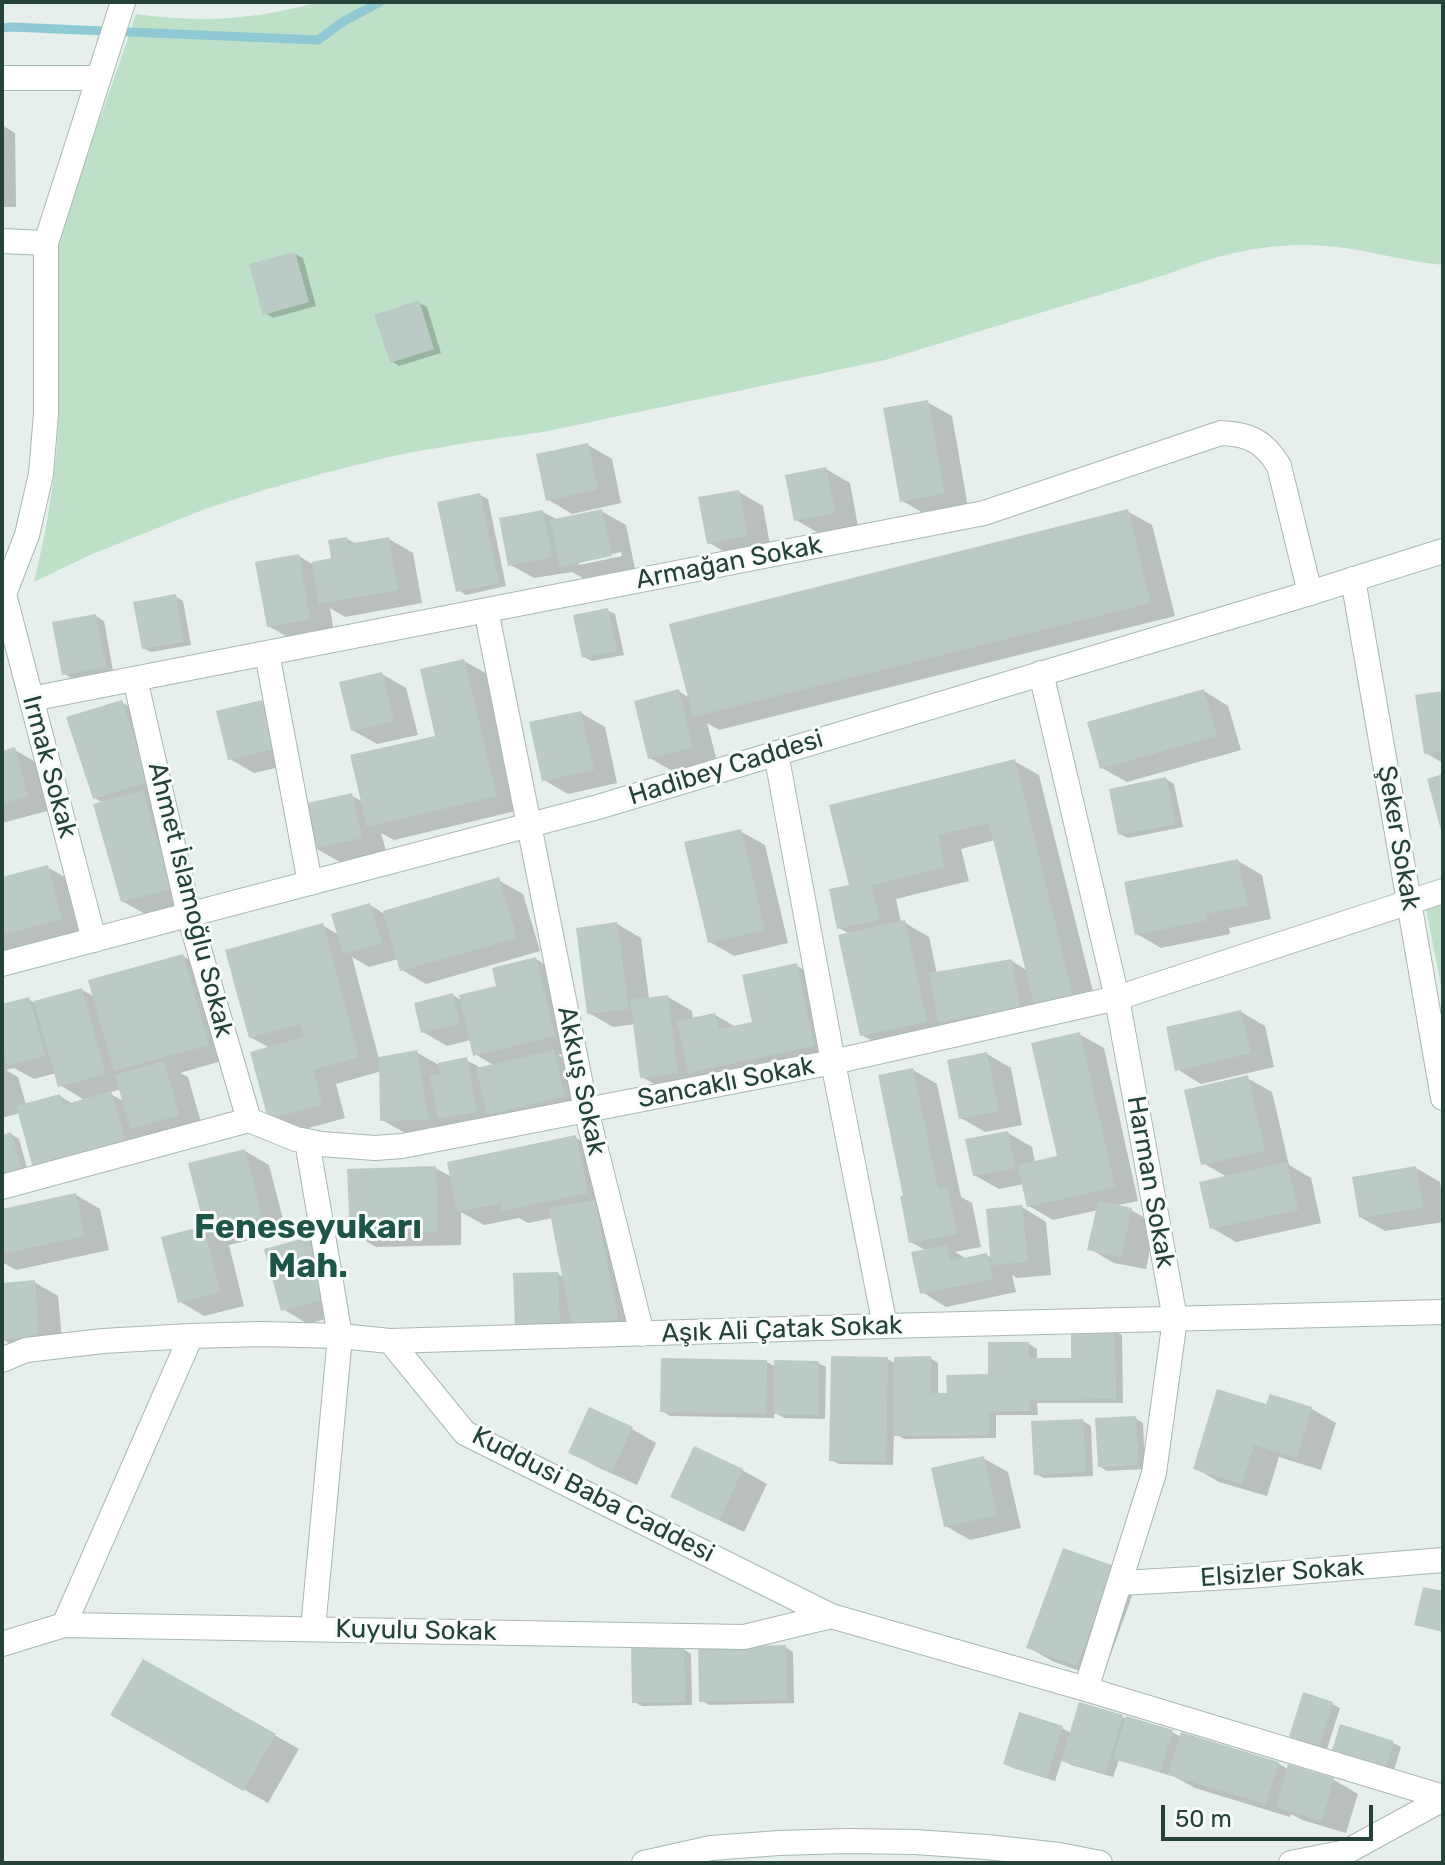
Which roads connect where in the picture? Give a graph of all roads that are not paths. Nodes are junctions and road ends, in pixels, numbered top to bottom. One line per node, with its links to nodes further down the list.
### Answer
1 (123, 2): 3 (street)
2 (2, 78): 3 (street)
3 (99, 78): 5 (street)
4 (2, 241): 5 (street)
5 (46, 243): 9 (street)
6 (1443, 551): 7 (street, Hadibey Caddesi)
7 (1353, 579): 8 (street, Hadibey Caddesi); 19 (street, Şeker Sokak)
8 (1310, 593): 10 (street, Armağan Sokak); 12 (street, Hadibey Caddesi)
9 (4, 594): 14 (street, Irmak Sokak)
10 (486, 610): 11 (street, Armağan Sokak); 16 (street, Akkuş Sokak)
11 (267, 653): 13 (street, Armağan Sokak); 17 (street)
12 (1041, 673): 15 (street, Hadibey Caddesi); 23 (street, Harman Sokak)
13 (135, 679): 14 (street, Armağan Sokak); 20 (street, Ahmet İslamoğlu Sokak)
14 (31, 699): 21 (street, Irmak Sokak)
15 (776, 753): 16 (street, Hadibey Caddesi); 24 (street)
16 (528, 825): 17 (street, Hadibey Caddesi); 26 (street, Akkuş Sokak)
17 (310, 883): 20 (street, Hadibey Caddesi)
18 (1443, 891): 19 (street, Sancaklı Sokak)
19 (1409, 902): 23 (street, Sancaklı Sokak); 25 (street, Şeker Sokak)
20 (189, 915): 21 (street, Hadibey Caddesi); 27 (street, Ahmet İslamoğlu Sokak)
21 (94, 940): 22 (street, Hadibey Caddesi)
22 (2, 964)
23 (1117, 998): 24 (street, Sancaklı Sokak); 31 (street, Harman Sokak)
24 (833, 1062): 26 (street, Sancaklı Sokak); 32 (street)
25 (1443, 1098)
26 (586, 1110): 28 (street, Sancaklı Sokak); 33 (street, Akkuş Sokak)
27 (249, 1120): 28 (street, Sancaklı Sokak); 29 (street)
28 (307, 1141): 35 (street)
29 (2, 1187)
30 (1443, 1312): 31 (street, Aşık Ali Çatak Sokak)
31 (1175, 1319): 32 (street, Aşık Ali Çatak Sokak); 39 (street, Harman Sokak)
32 (885, 1326): 33 (street, Aşık Ali Çatak Sokak)
33 (642, 1334): 36 (street, Aşık Ali Çatak Sokak)
34 (191, 1336): 35 (street); 37 (street); 41 (street)
35 (340, 1336): 36 (street); 42 (street)
36 (390, 1341): 40 (street, Kuddusi Baba Caddesi)
37 (2, 1360)
38 (1443, 1560): 39 (street, Elsizler Sokak)
39 (1120, 1583): 44 (street, Harman Sokak)
40 (831, 1616): 42 (street, Kuyulu Sokak); 44 (street, Kuddusi Baba Caddesi)
41 (64, 1625): 42 (street, Kuyulu Sokak); 43 (street, Kuyulu Sokak)
42 (313, 1629)
43 (2, 1644)
44 (1086, 1689): 45 (street, Kuddusi Baba Caddesi)
45 (1443, 1798): 48 (street)
46 (644, 1863): 47 (street)
47 (1100, 1863)
48 (1291, 1863)

